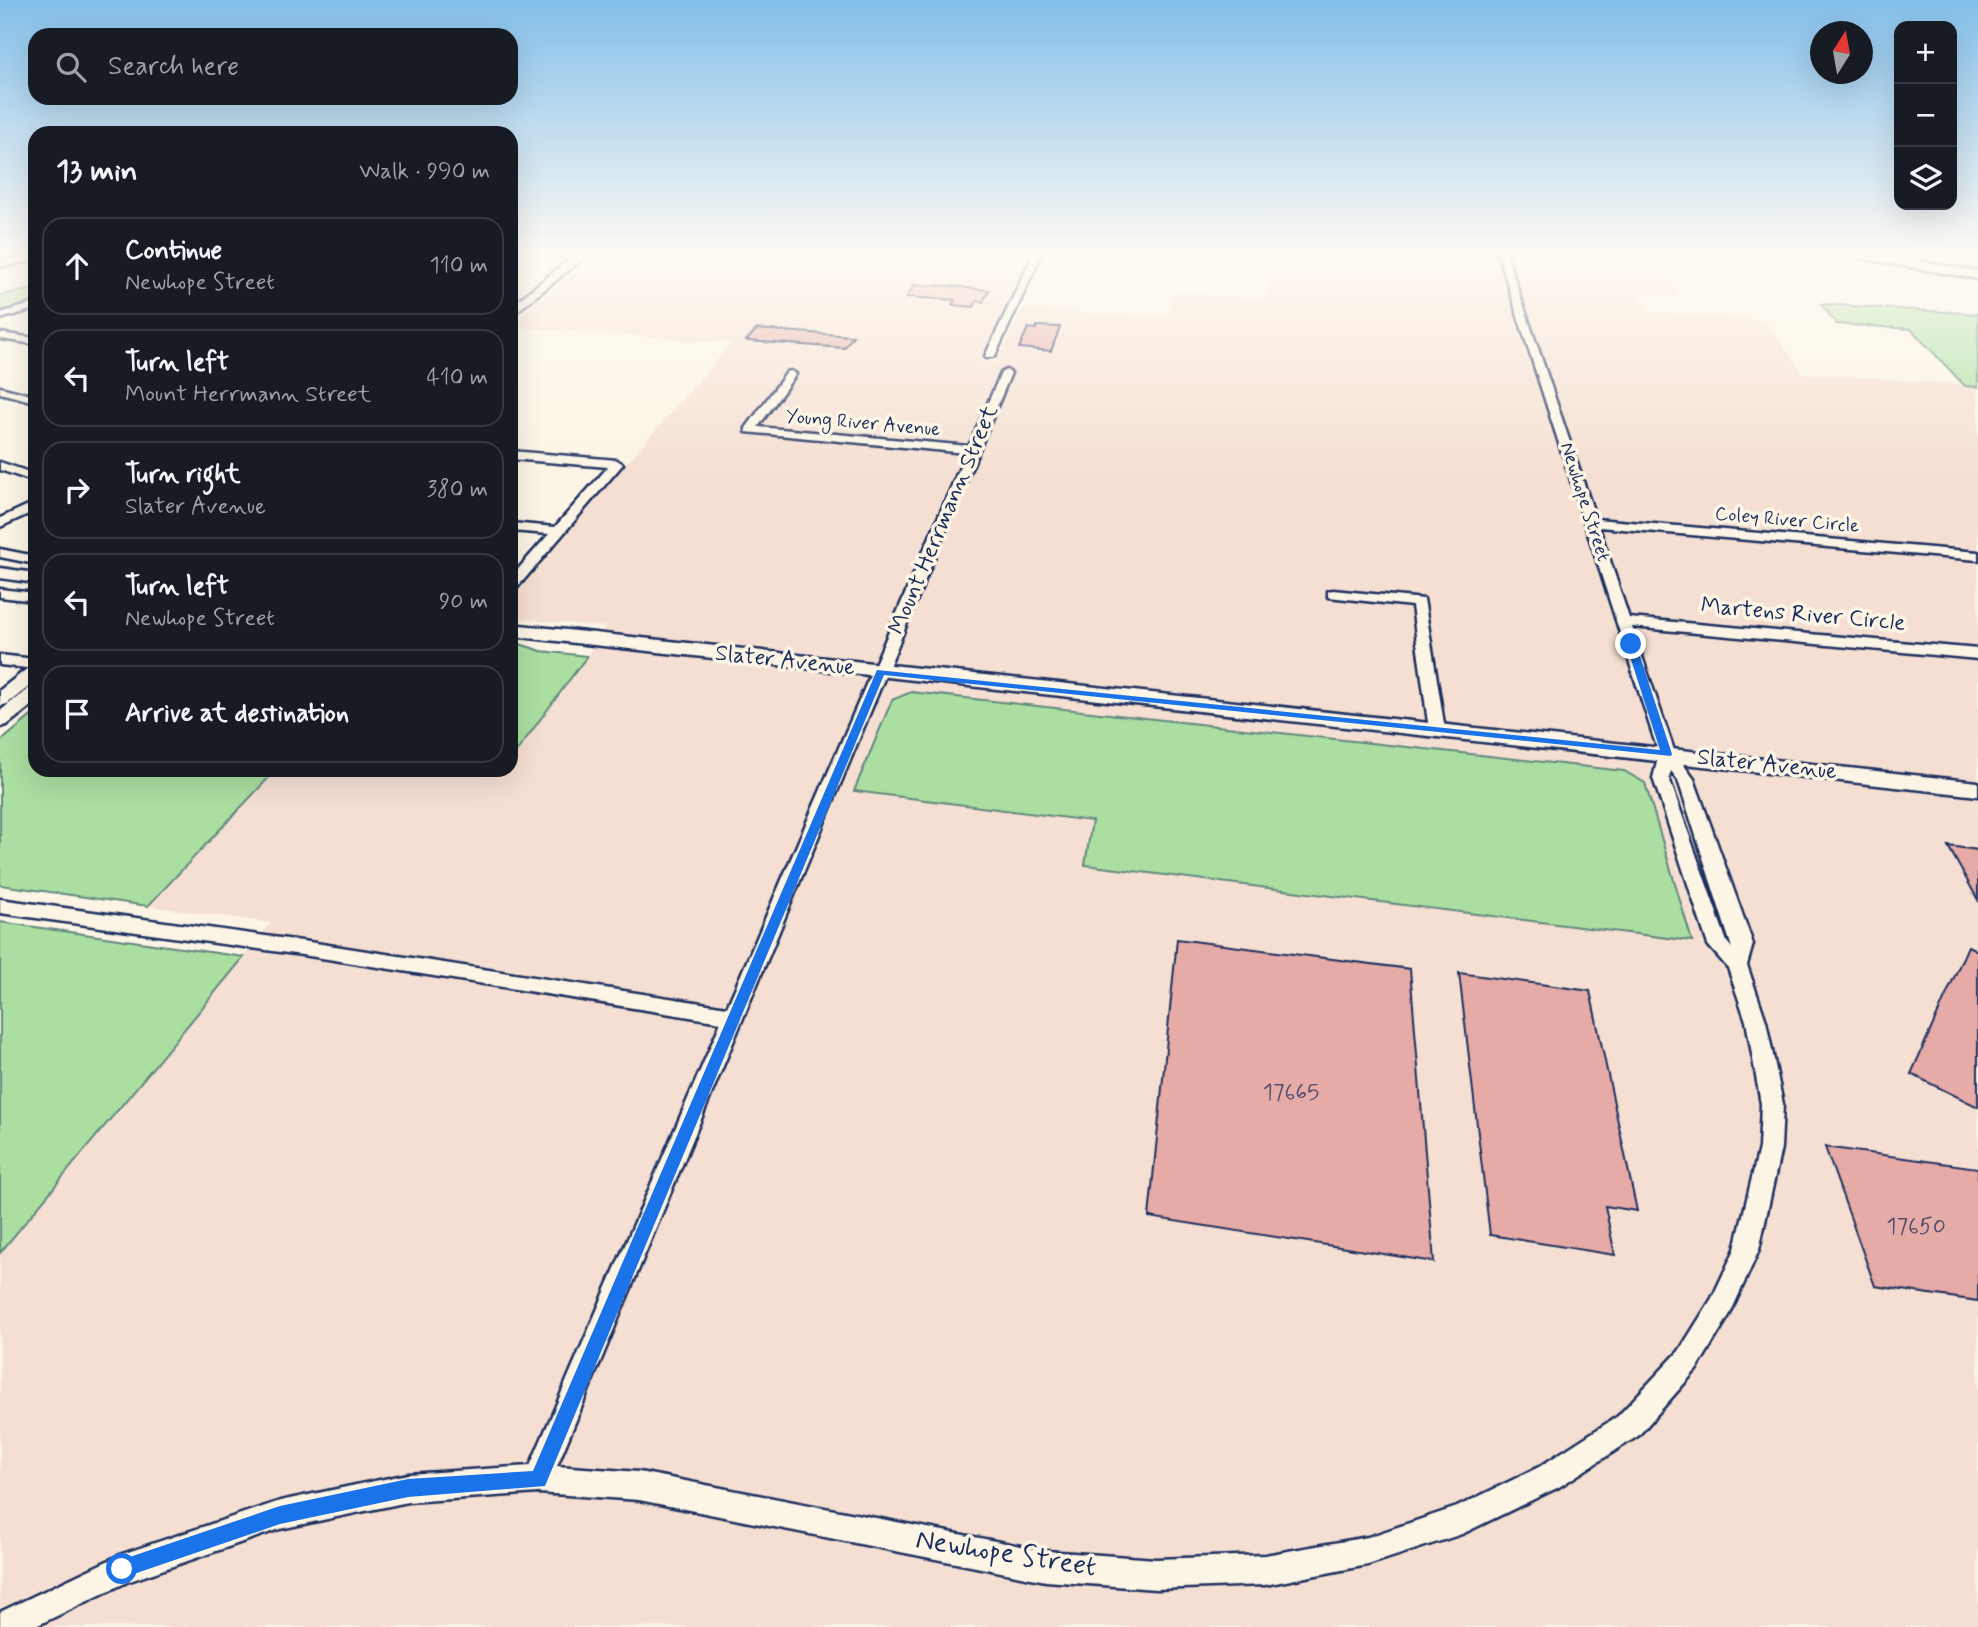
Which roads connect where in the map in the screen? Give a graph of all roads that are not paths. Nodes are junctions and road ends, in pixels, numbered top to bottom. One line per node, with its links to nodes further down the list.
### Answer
1 (1004, 327): 5 (street)
2 (1527, 327): 16 (street, Newhope Street)
3 (0, 336): 4 (street)
4 (28, 340)
5 (990, 356)
6 (1006, 373): 10 (street, Mount Herrmann Street)
7 (791, 374): 10 (street, Young River Avenue)
8 (0, 390): 9 (street)
9 (28, 397)
10 (974, 450): 33 (street, Mount Herrmann Street)
11 (518, 456): 18 (street)
12 (0, 466): 13 (street)
13 (28, 476)
14 (28, 509): 15 (street)
15 (0, 523)
16 (1593, 523): 20 (street, Coley River Circle); 28 (street, Newhope Street)
17 (518, 528): 18 (street)
18 (559, 531): 24 (street)
19 (0, 553): 21 (street)
20 (1978, 556)
21 (28, 568)
22 (28, 571): 23 (main road)
23 (0, 573)
24 (518, 578)
25 (0, 593): 27 (street)
26 (1333, 594): 38 (street)
27 (28, 596)
28 (1623, 622): 30 (street, Martens River Circle); 39 (street, Newhope Street)
29 (518, 631): 33 (main road, Slater Avenue)
30 (1978, 654)
31 (0, 660): 32 (street)
32 (28, 663)
33 (880, 672): 38 (main road, Slater Avenue); 42 (street, Mount Herrmann Street)
34 (28, 678): 36 (main road)
35 (28, 699): 37 (main road)
36 (0, 700)
37 (0, 721)
38 (1437, 730): 39 (main road, Slater Avenue)
39 (1667, 754): 40 (main road, Slater Avenue); 43 (street, Newhope Street)
40 (1978, 789)
41 (0, 906): 42 (street)
42 (734, 1016): 43 (street, Mount Herrmann Street)
43 (538, 1479): 44 (street, Newhope Street)
44 (1, 1627)

